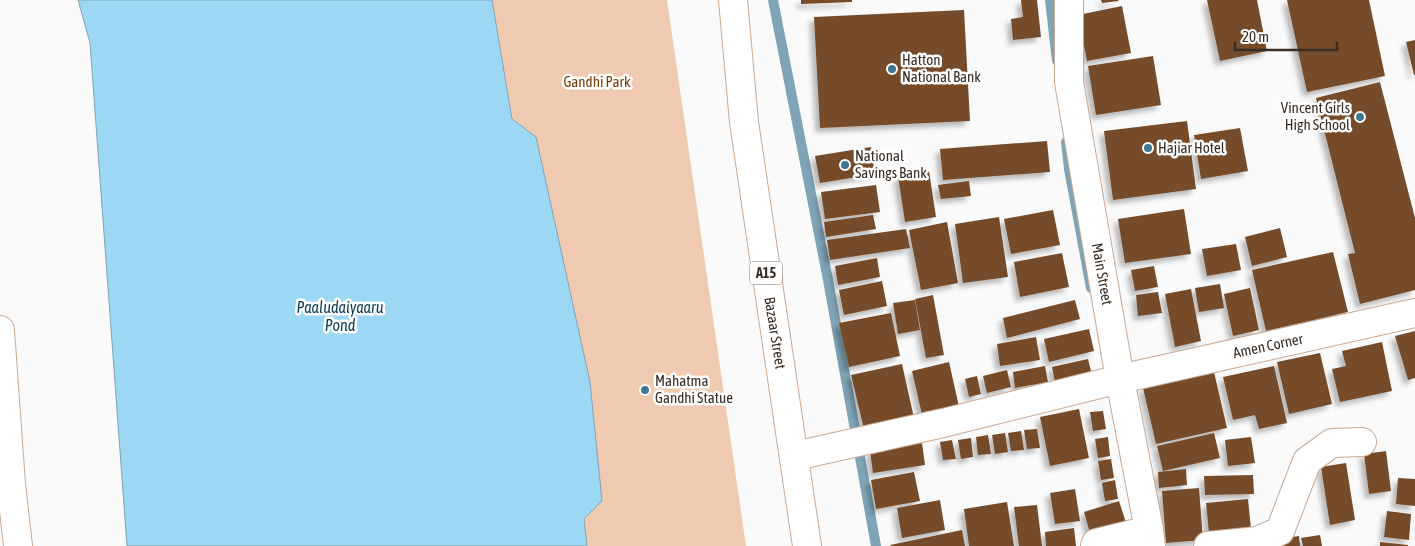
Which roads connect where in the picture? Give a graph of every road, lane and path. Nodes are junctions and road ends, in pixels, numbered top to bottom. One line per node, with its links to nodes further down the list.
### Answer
1 (733, 0): 7 (main road, Bazaar Street / A15)
2 (1069, 0): 5 (main road, Main Street)
3 (1415, 313): 5 (main road, Amen Corner)
4 (0, 330): 8 (main road)
5 (1120, 379): 7 (main road, Amen Corner); 9 (main road, Main Street)
6 (1362, 442): 13 (main road)
7 (795, 456): 11 (main road, Bazaar Street / A15)
8 (6, 484): 10 (main road)
9 (1150, 538): 12 (main road)
10 (18, 546)
11 (807, 546)
12 (1095, 546)
13 (1208, 546)

